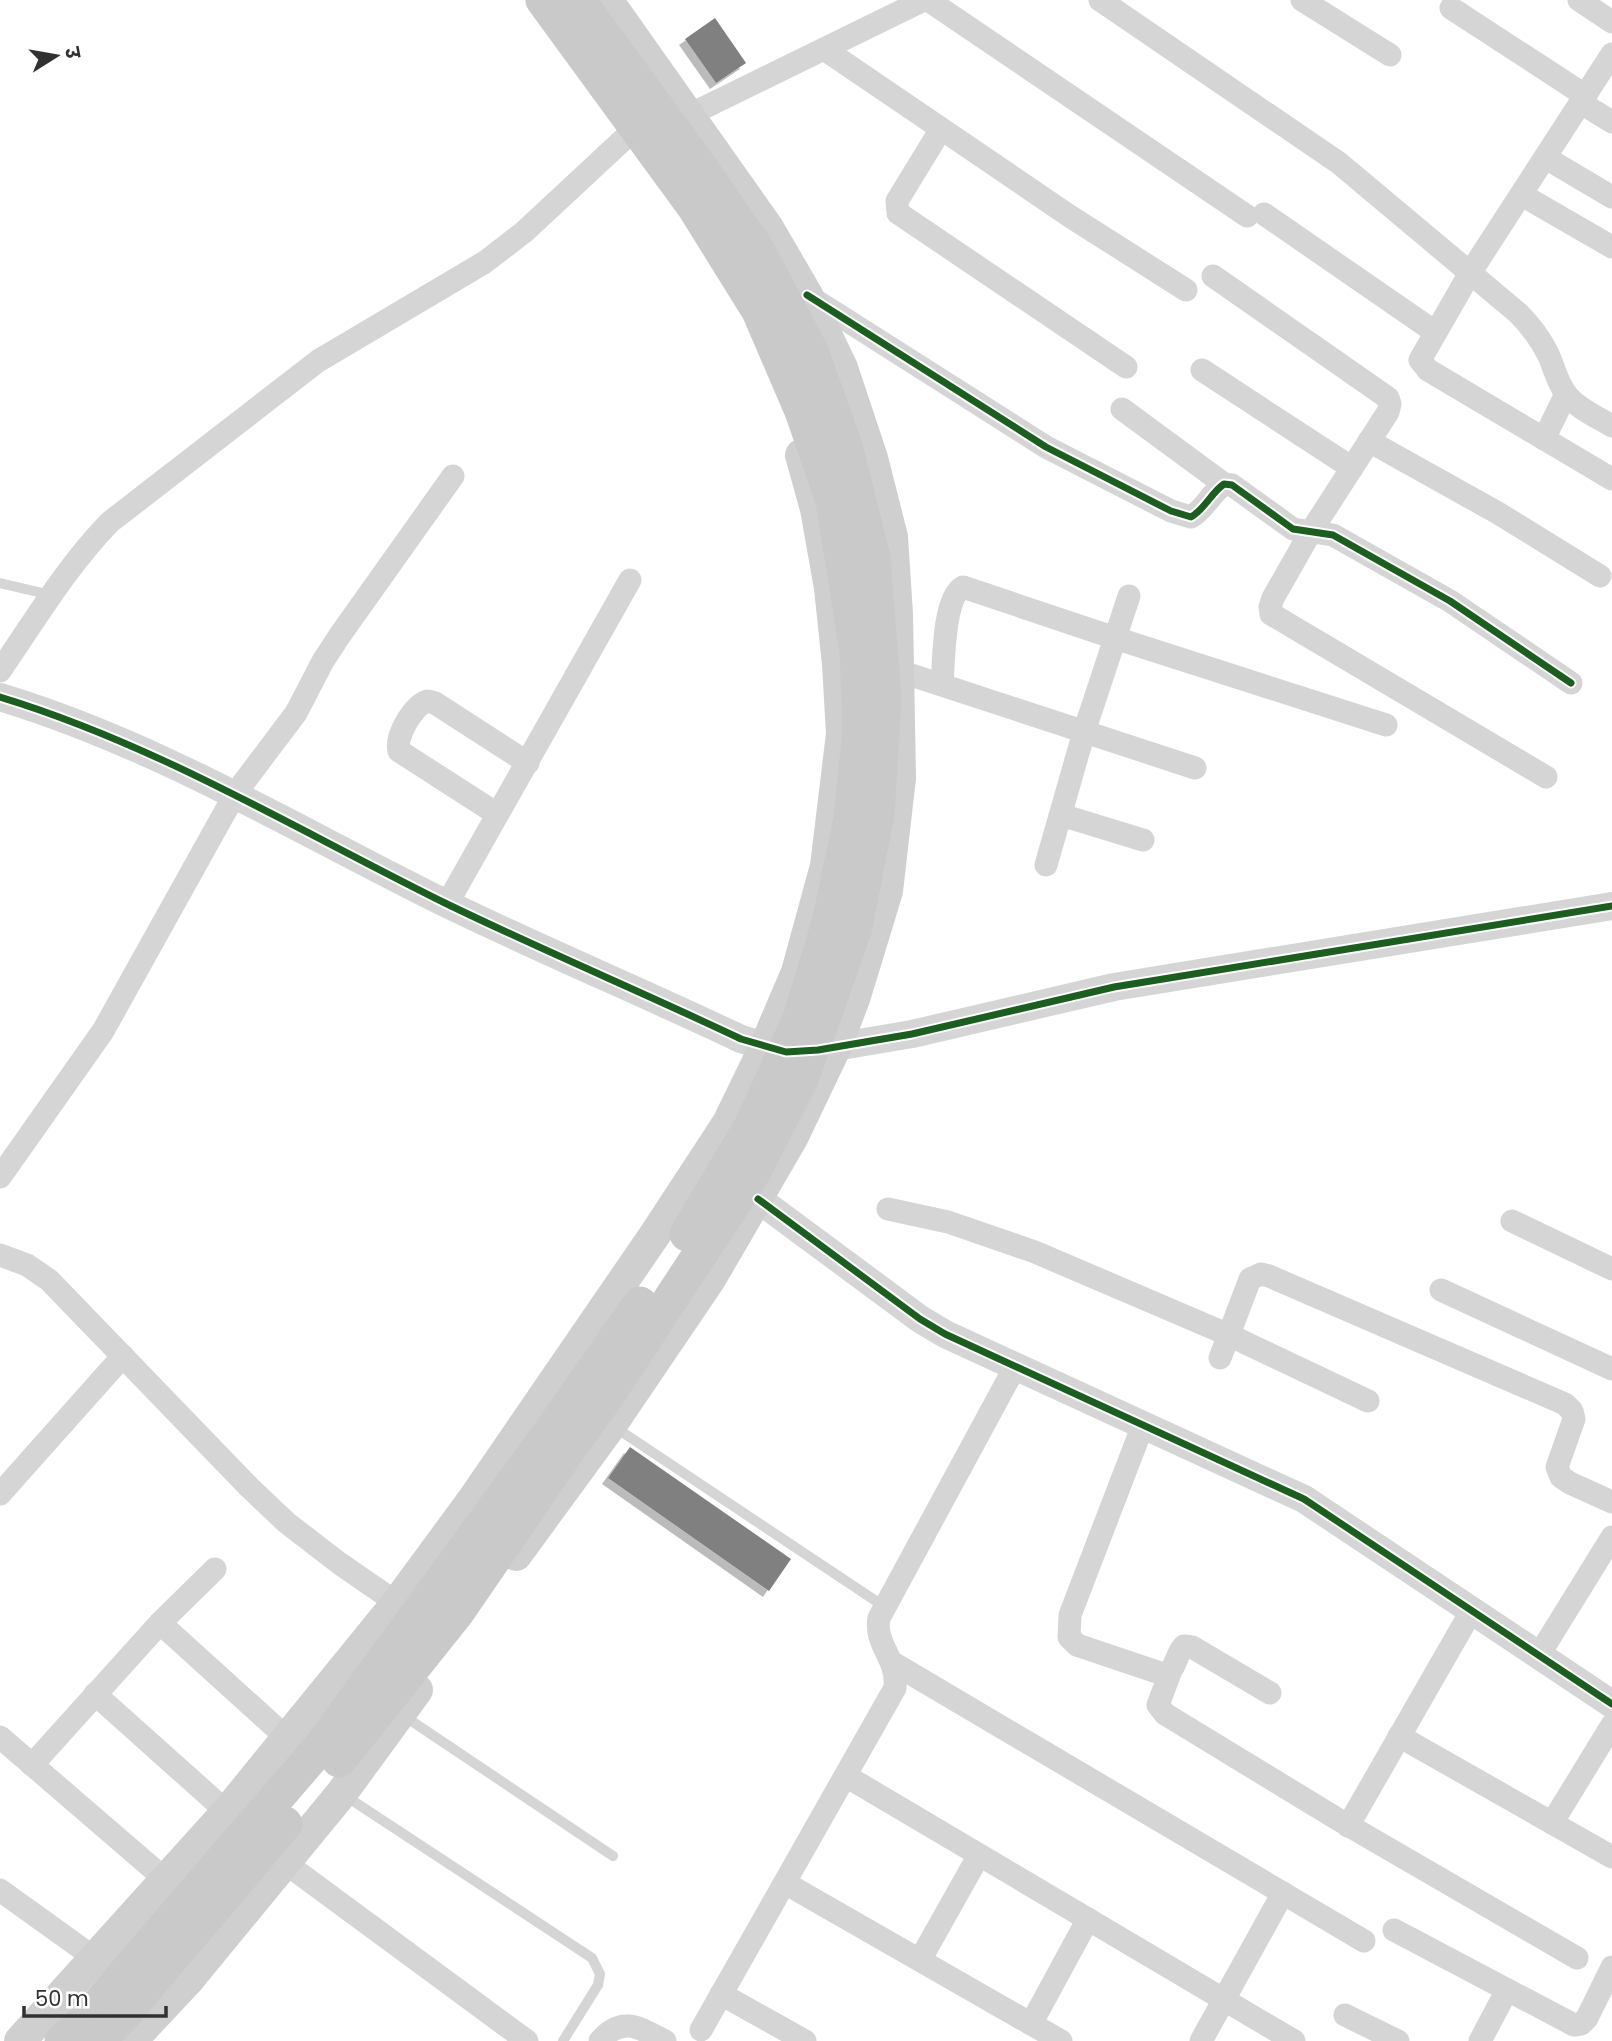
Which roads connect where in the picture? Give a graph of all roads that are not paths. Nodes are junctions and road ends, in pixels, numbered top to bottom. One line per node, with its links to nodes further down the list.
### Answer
1 (526, 0): 18 (main road)
2 (543, 0): 80 (main road, bridge)
3 (578, 0): 80 (main road, bridge)
4 (607, 0): 15 (main road)
5 (926, 0): 11 (street); 27 (street)
6 (1100, 0): 23 (street)
7 (1302, 0): 13 (street)
8 (1579, 0): 10 (street)
9 (1451, 8): 14 (street)
10 (1612, 22)
11 (824, 49): 15 (street); 17 (street)
12 (1612, 54): 14 (street)
13 (1390, 55)
14 (1583, 99): 16 (street); 19 (street)
15 (689, 115): 26 (main road)
16 (1612, 122)
17 (941, 128): 25 (street); 28 (street)
18 (625, 138): 43 (street); 64 (main road)
19 (1546, 158): 20 (street); 21 (street)
20 (1522, 195): 22 (street); 23 (street)
21 (1612, 197)
22 (1612, 247)
23 (1470, 273): 27 (street); 30 (street)
24 (1213, 276): 34 (street)
25 (1186, 290)
26 (807, 295): 38 (street); 47 (main road)
27 (1435, 332): 33 (street)
28 (1126, 367)
29 (1202, 370): 35 (street)
30 (1566, 394): 32 (street); 33 (street)
31 (1122, 409): 38 (street)
32 (1612, 426)
33 (1544, 439): 37 (street)
34 (1369, 441): 35 (street); 40 (street)
35 (1352, 468): 39 (street)
36 (453, 476): 56 (street)
37 (1612, 479)
38 (1224, 484): 39 (street)
39 (1310, 533): 48 (street); 55 (street)
40 (1600, 576)
41 (630, 580): 53 (street)
42 (0, 583): 43 (lane)
43 (51, 595): 46 (street)
44 (1129, 596): 45 (street)
45 (1115, 638): 49 (street); 51 (street); 52 (street)
46 (0, 671)
47 (899, 671): 49 (street); 63 (main road)
48 (1571, 683)
49 (942, 684): 52 (street)
50 (0, 697): 56 (street)
51 (1386, 725)
52 (1084, 732): 54 (street); 58 (street)
53 (528, 763): 57 (street); 57 (street)
54 (1195, 768)
55 (1546, 777)
56 (235, 793): 61 (street); 65 (street)
57 (497, 814): 61 (street)
58 (1061, 815): 59 (street); 60 (street)
59 (1143, 840)
60 (1046, 865)
61 (447, 904): 64 (street)
62 (1612, 906): 63 (street)
63 (836, 1046): 64 (street); 66 (main road)
64 (765, 1047): 85 (main road)
65 (0, 1177)
66 (758, 1199): 75 (street); 79 (main road)
67 (888, 1209): 72 (street)
68 (1512, 1222): 70 (street)
69 (0, 1255): 73 (street)
70 (1612, 1269)
71 (1441, 1290): 76 (street)
72 (1228, 1335): 74 (street); 77 (street); 82 (street)
73 (123, 1356): 81 (street); 85 (street)
74 (1220, 1358)
75 (1015, 1367): 78 (street); 86 (street)
76 (1612, 1369)
77 (1368, 1401)
78 (1143, 1424): 87 (street); 91 (street)
79 (611, 1425): 86 (lane); 95 (main road)
80 (561, 1439): 128 (main road); 129 (main road)
81 (0, 1494)
82 (1612, 1502)
83 (1610, 1544): 89 (street)
84 (215, 1569): 88 (street)
85 (397, 1603): 99 (main road)
86 (885, 1607): 90 (street)
87 (1472, 1610): 89 (street); 98 (street)
88 (160, 1623): 93 (street); 99 (street)
89 (1539, 1655): 94 (street)
90 (893, 1663): 101 (street); 113 (street)
91 (1170, 1673): 92 (street); 105 (street)
92 (1270, 1693)
93 (94, 1694): 100 (street); 103 (street)
94 (1612, 1704)
95 (398, 1712): 102 (main road); 107 (lane)
96 (1612, 1724): 104 (street)
97 (0, 1737): 100 (street)
98 (1399, 1737): 104 (street); 105 (street)
99 (287, 1738): 103 (main road)
100 (32, 1765): 110 (street)
101 (846, 1776): 106 (street); 111 (street)
102 (341, 1794): 109 (main road); 132 (lane)
103 (227, 1812): 110 (main road)
104 (1552, 1823): 108 (street)
105 (1348, 1826): 117 (street)
106 (979, 1855): 114 (street); 119 (street)
107 (613, 1856)
108 (1612, 1857)
109 (284, 1862): 130 (main road); 131 (street)
110 (166, 1880): 118 (main road)
111 (785, 1883): 119 (street); 122 (street)
112 (0, 1890): 118 (street)
113 (1283, 1893): 116 (street); 123 (street)
114 (1088, 1919): 123 (street); 125 (street)
115 (1394, 1930): 121 (street)
116 (1364, 1941)
117 (1577, 1958)
118 (96, 1959): 127 (main road)
119 (920, 1960): 125 (street)
120 (1612, 1967): 121 (street)
121 (1507, 1990): 140 (street)
122 (721, 1994): 126 (street); 135 (street)
123 (1223, 2000): 137 (street); 138 (street)
124 (1345, 2015): 139 (street)
125 (1031, 2024): 136 (street)
126 (701, 2030)
127 (20, 2041)
128 (62, 2041)
129 (98, 2041)
130 (131, 2041)
131 (527, 2041)
132 (563, 2041)
133 (600, 2041): 134 (street)
134 (665, 2041)
135 (805, 2041)
136 (1061, 2041)
137 (1201, 2041)
138 (1294, 2041)
139 (1398, 2041)
140 (1480, 2041)

